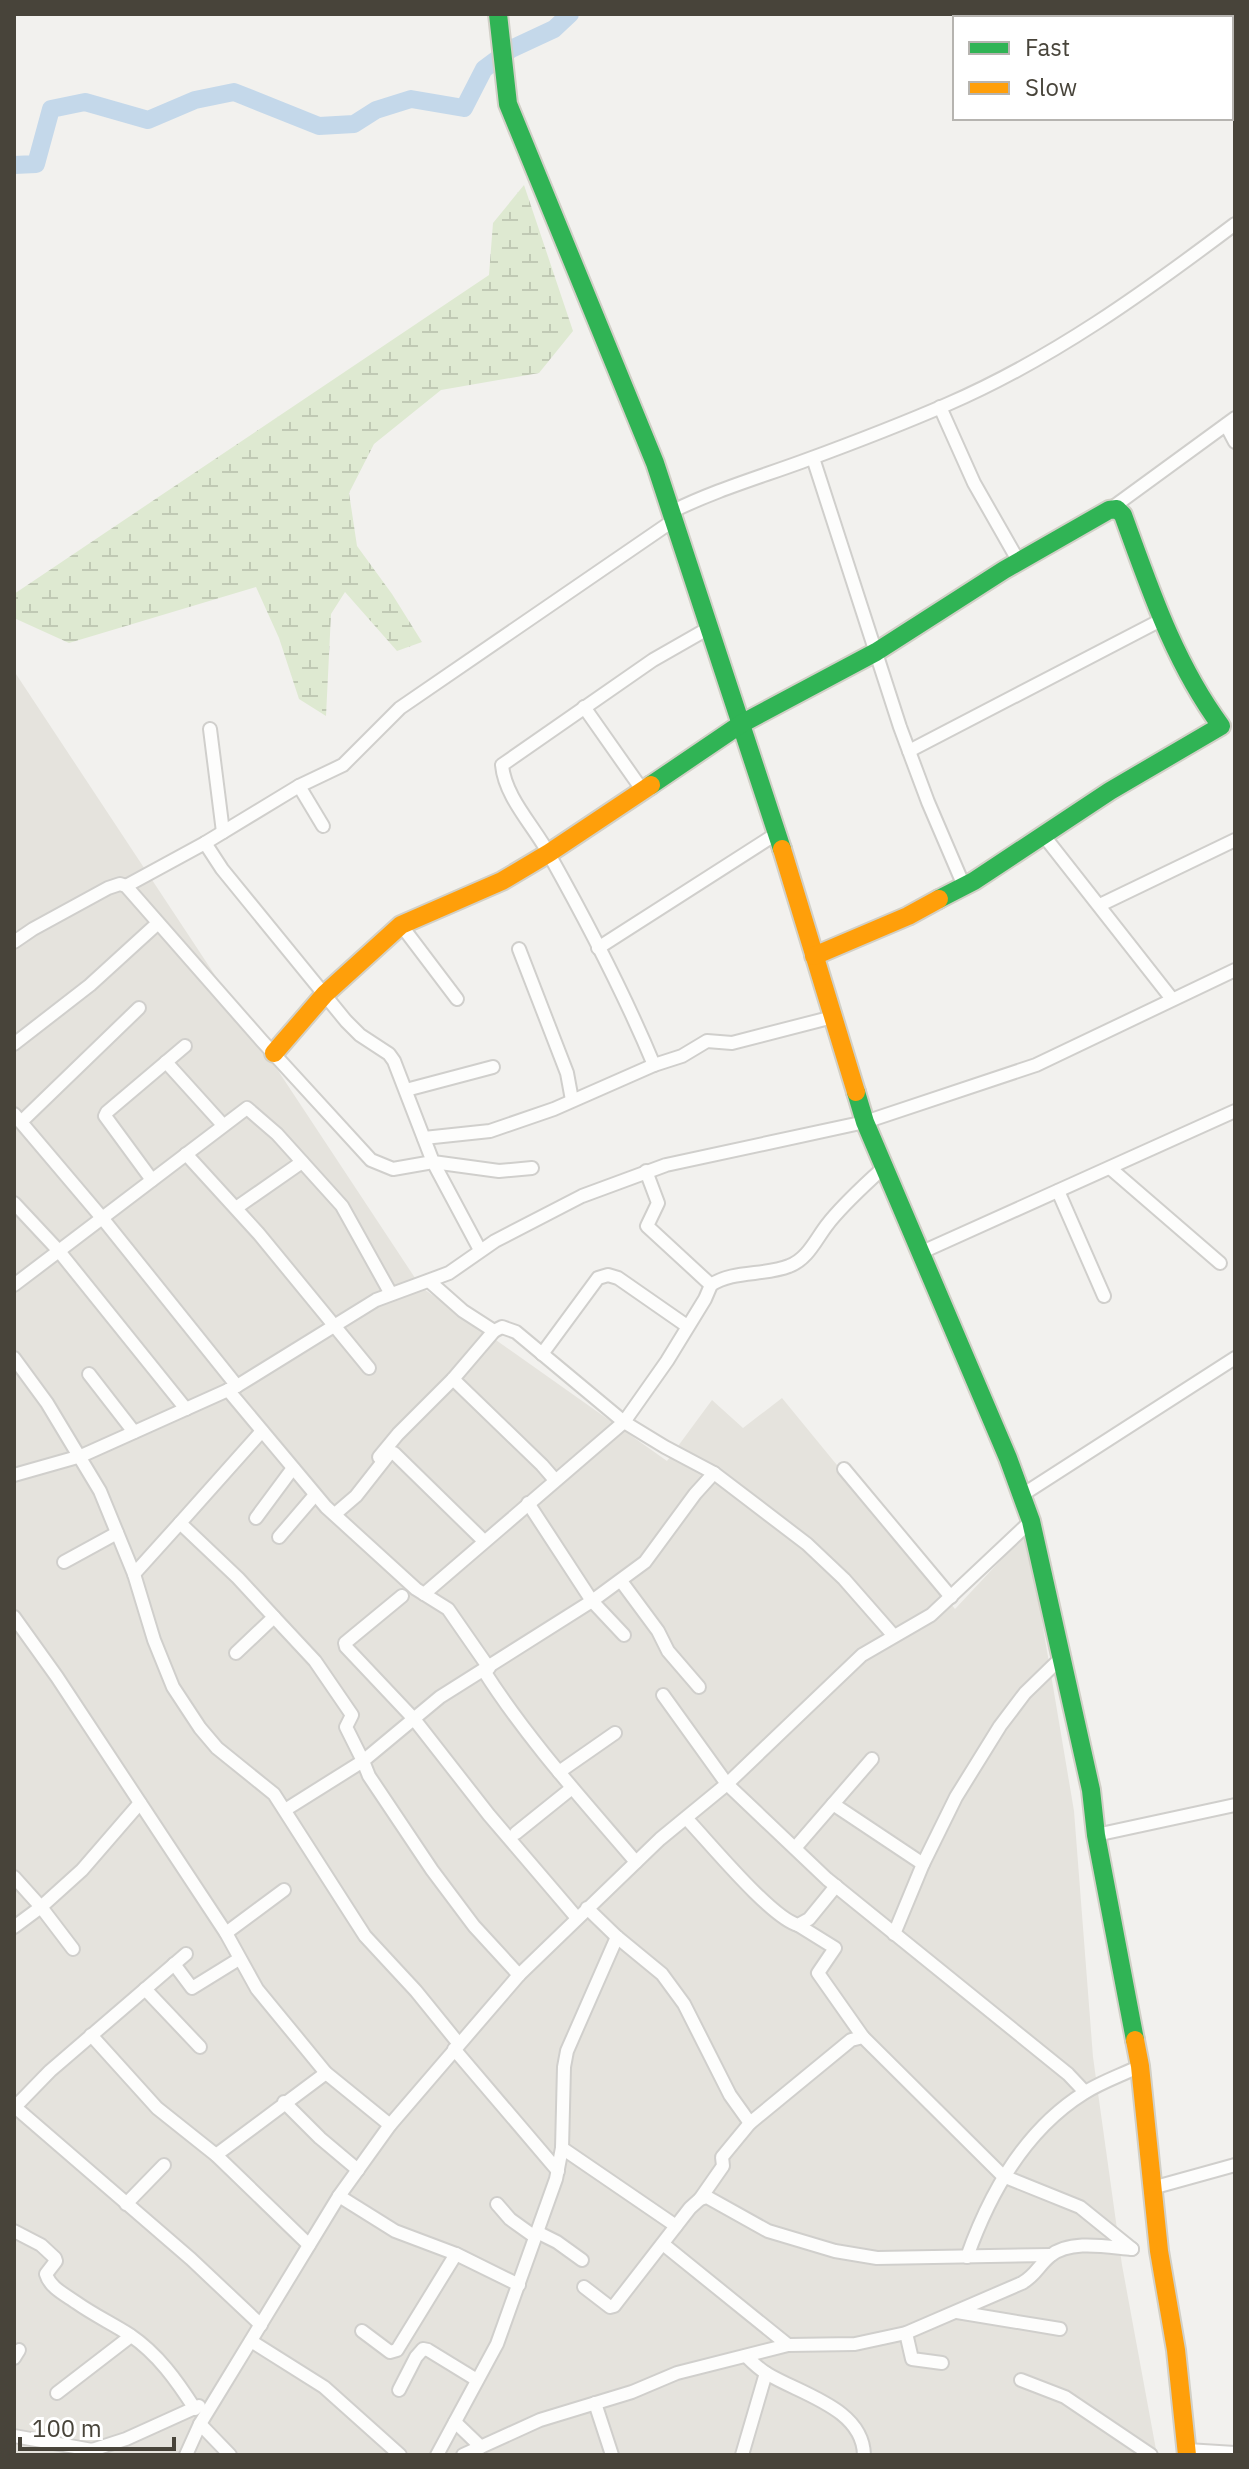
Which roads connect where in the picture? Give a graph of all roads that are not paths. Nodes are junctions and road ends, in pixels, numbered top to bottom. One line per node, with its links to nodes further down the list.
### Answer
1 (498, 14): 8 (street)
2 (1235, 224): 3 (street)
3 (940, 407): 6 (street); 9 (street)
4 (1230, 422): 5 (street); 7 (street)
5 (1235, 442)
6 (813, 458): 8 (street); 12 (street)
7 (1109, 510): 9 (street); 10 (street)
8 (672, 516): 11 (street); 17 (street)
9 (1019, 562): 12 (street)
10 (1161, 620): 16 (street); 22 (street)
11 (709, 628): 13 (street); 14 (street)
12 (876, 652): 14 (street); 16 (street)
13 (584, 707): 18 (street); 25 (street)
14 (741, 724): 18 (street); 21 (street)
15 (210, 729): 20 (street)
16 (909, 751): 27 (street)
17 (299, 786): 19 (street); 20 (street)
18 (643, 791): 25 (street)
19 (323, 826)
20 (223, 832): 24 (street)
21 (776, 834): 32 (street); 34 (street)
22 (1044, 836): 27 (street); 28 (street)
23 (1235, 840): 28 (street)
24 (205, 843): 26 (street); 36 (street)
25 (549, 853): 30 (street); 32 (street)
26 (126, 886): 29 (street); 31 (street)
27 (964, 886): 34 (street)
28 (1100, 905): 38 (street)
29 (158, 923): 41 (street); 43 (street)
30 (401, 925): 36 (street); 37 (street)
31 (14, 942)
32 (598, 948): 45 (street)
33 (519, 949): 48 (street)
34 (814, 956): 40 (street)
35 (1235, 970): 38 (street)
36 (325, 994): 43 (street); 47 (street)
37 (457, 999)
38 (1172, 999): 51 (street)
39 (139, 1008): 50 (street)
40 (833, 1017): 45 (street); 51 (street)
41 (14, 1044)
42 (185, 1046): 44 (street)
43 (274, 1053): 56 (street)
44 (166, 1062): 52 (street); 61 (street)
45 (654, 1065): 48 (street)
46 (493, 1067): 47 (street)
47 (406, 1090): 53 (street)
48 (572, 1100): 53 (street)
49 (1232, 1117): 59 (street)
50 (18, 1118): 65 (street)
51 (865, 1122): 57 (street); 60 (street)
52 (223, 1125): 54 (street); 55 (street)
53 (424, 1138): 56 (street)
54 (186, 1154): 61 (street); 64 (street)
55 (302, 1162): 64 (street); 73 (street)
56 (433, 1162): 58 (street); 67 (street)
57 (884, 1167): 68 (street); 72 (street)
58 (532, 1168)
59 (1110, 1168): 62 (street); 69 (street)
60 (646, 1171): 67 (street); 72 (street)
61 (152, 1180): 65 (street)
62 (1058, 1191): 68 (street); 74 (street)
63 (14, 1203): 66 (street)
64 (236, 1208): 75 (street)
65 (103, 1219): 66 (street); 84 (street)
66 (58, 1250): 71 (street); 85 (street)
67 (480, 1250): 70 (street)
68 (922, 1252): 97 (street)
69 (1220, 1263)
70 (429, 1281): 73 (street); 77 (street)
71 (14, 1285)
72 (711, 1285): 76 (street)
73 (391, 1294): 75 (street)
74 (1104, 1296)
75 (333, 1325): 81 (street); 84 (street)
76 (687, 1326): 78 (street); 86 (street)
77 (494, 1331): 78 (street); 83 (street)
78 (542, 1354): 86 (street)
79 (14, 1358): 89 (street)
80 (1235, 1358): 97 (street)
81 (369, 1368)
82 (89, 1374): 88 (street)
83 (453, 1379): 90 (street); 95 (street)
84 (233, 1388): 85 (street); 87 (street)
85 (186, 1409): 88 (street)
86 (624, 1422): 93 (street); 95 (street)
87 (262, 1431): 91 (street); 102 (street)
88 (134, 1432): 89 (street)
89 (81, 1456): 94 (street); 103 (street)
90 (379, 1457)
91 (293, 1468): 96 (street); 100 (street)
92 (844, 1469): 111 (street)
93 (714, 1473): 108 (street); 116 (street)
94 (14, 1475)
95 (555, 1480): 98 (street)
96 (315, 1495): 99 (street); 104 (street)
97 (1022, 1495): 101 (street)
98 (528, 1503): 105 (street); 112 (street)
99 (335, 1514): 105 (street); 109 (street)
100 (256, 1518)
101 (1031, 1521): 111 (street); 118 (street)
102 (180, 1523): 107 (street); 114 (street)
103 (117, 1533): 106 (street); 107 (street)
104 (279, 1537)
105 (484, 1541): 109 (street)
106 (64, 1562)
107 (134, 1574): 132 (street)
108 (621, 1581): 112 (street); 120 (street)
109 (424, 1594): 119 (street)
110 (402, 1596): 122 (street)
111 (951, 1597): 116 (street)
112 (592, 1601): 115 (street); 119 (street)
113 (14, 1617): 129 (street)
114 (274, 1617): 117 (street); 125 (street)
115 (624, 1635)
116 (894, 1636): 127 (street)
117 (236, 1653)
118 (1061, 1658): 135 (street); 138 (street)
119 (486, 1669): 122 (street); 126 (street)
120 (699, 1687)
121 (663, 1695): 127 (street)
122 (414, 1719): 125 (street); 144 (street)
123 (615, 1733): 126 (street)
124 (872, 1759): 130 (street)
125 (363, 1761): 132 (street); 154 (street)
126 (559, 1772): 128 (street)
127 (727, 1784): 133 (street); 136 (street)
128 (572, 1788): 134 (street); 137 (street)
129 (140, 1803): 142 (street); 147 (street)
130 (833, 1804): 136 (street); 138 (street)
131 (1235, 1805): 135 (street)
132 (285, 1810): 158 (street)
133 (686, 1818): 137 (street); 145 (street)
134 (516, 1833)
135 (1096, 1835): 160 (street)
136 (795, 1848): 140 (street)
137 (636, 1862): 143 (street)
138 (923, 1864): 148 (street)
139 (14, 1877): 142 (street)
140 (836, 1886): 145 (street); 148 (street)
141 (284, 1890): 147 (street)
142 (41, 1907): 146 (street); 150 (street)
143 (587, 1908): 144 (street); 149 (street)
144 (577, 1918): 154 (street)
145 (798, 1925): 157 (street)
146 (14, 1927)
147 (226, 1933): 152 (street)
148 (894, 1934): 162 (street)
149 (617, 1937): 165 (street); 167 (street)
150 (73, 1949)
151 (186, 1954): 153 (street)
152 (239, 1959): 153 (street); 161 (street)
153 (174, 1964): 155 (street)
154 (519, 1975): 158 (street)
155 (145, 1989): 156 (street); 159 (street)
156 (91, 2035): 164 (street); 168 (street)
157 (863, 2037): 165 (street); 173 (street)
158 (457, 2046): 166 (street); 172 (street)
159 (200, 2047)
160 (1140, 2066): 162 (street); 174 (street)
161 (326, 2073): 163 (street); 166 (street)
162 (1085, 2092): 173 (street)
163 (284, 2102): 168 (street); 171 (street)
164 (15, 2108): 177 (street)
165 (750, 2123): 176 (street)
166 (390, 2125): 171 (street)
167 (562, 2148): 172 (street); 179 (street)
168 (216, 2155): 183 (street)
169 (164, 2165): 177 (street)
170 (1235, 2165): 174 (street)
171 (358, 2170): 175 (street)
172 (558, 2171): 181 (street)
173 (1003, 2176): 185 (street); 186 (street)
174 (1152, 2188): 213 (street)
175 (339, 2196): 183 (street); 184 (street)
176 (700, 2199): 179 (street); 186 (street)
177 (126, 2204): 191 (street)
178 (497, 2204): 181 (street)
179 (676, 2226): 182 (street)
180 (14, 2231): 195 (street)
181 (536, 2235): 187 (street); 188 (street)
182 (663, 2244): 189 (street); 197 (street)
183 (309, 2245): 191 (street)
184 (456, 2254): 188 (street); 193 (street)
185 (1051, 2255): 186 (street); 190 (street)
186 (967, 2257)
187 (582, 2260)
188 (519, 2285): 201 (street)
189 (584, 2287)
190 (957, 2312): 192 (street); 194 (street)
191 (261, 2325): 196 (street)
192 (1060, 2329)
193 (362, 2331)
194 (906, 2333): 197 (street); 199 (street)
195 (131, 2336): 205 (street); 207 (street)
196 (251, 2341): 203 (street); 217 (street)
197 (788, 2345): 198 (street)
198 (746, 2356): 200 (street); 206 (street)
199 (942, 2363)
200 (766, 2373): 221 (street); 222 (street)
201 (477, 2380): 204 (street); 208 (street)
202 (1021, 2380): 223 (street)
203 (221, 2390): 207 (street); 209 (street)
204 (399, 2390)
205 (57, 2393)
206 (595, 2403): 211 (street); 220 (street)
207 (195, 2409): 212 (street)
208 (455, 2422): 211 (street); 218 (street)
209 (200, 2424): 215 (street); 216 (street)
210 (14, 2436): 212 (street)
211 (481, 2447): 219 (street)
212 (94, 2452)
213 (1187, 2452): 214 (street)
214 (1235, 2453)
215 (186, 2455)
216 (230, 2455)
217 (400, 2455)
218 (437, 2455)
219 (463, 2455)
220 (612, 2455)
221 (742, 2455)
222 (864, 2455)
223 (1151, 2455)

